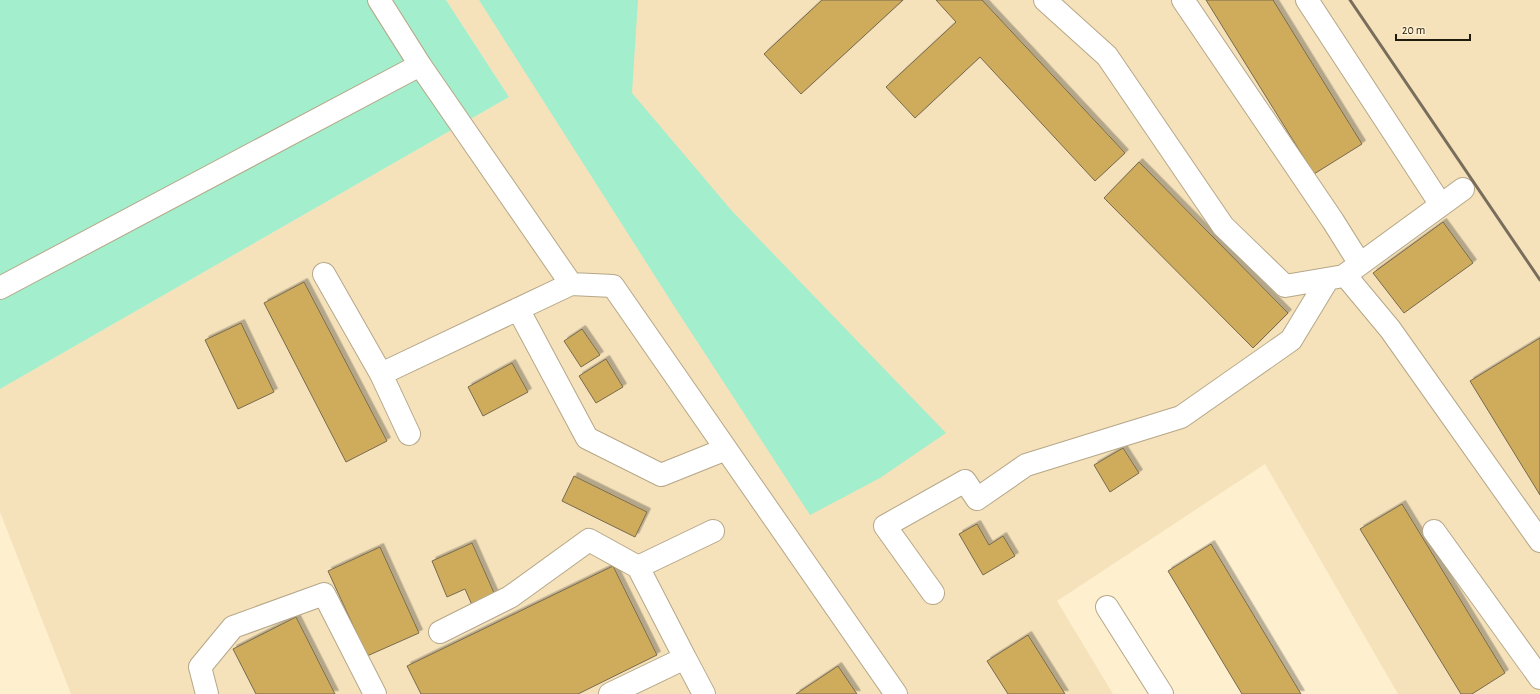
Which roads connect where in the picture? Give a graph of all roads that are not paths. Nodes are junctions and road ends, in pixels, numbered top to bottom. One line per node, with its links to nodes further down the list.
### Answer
1 (379, 0): 5 (street)
2 (1045, 0): 8 (street)
3 (1184, 0): 8 (street)
4 (1307, 0): 7 (street)
5 (420, 64): 10 (street); 11 (street)
6 (1463, 189): 7 (street)
7 (1441, 205): 8 (street)
8 (1345, 273): 18 (street); 20 (street)
9 (324, 274): 13 (street)
10 (571, 284): 12 (street); 15 (street)
11 (0, 288)
12 (518, 309): 13 (street); 15 (street)
13 (380, 374): 14 (street)
14 (409, 434)
15 (726, 449): 29 (street)
16 (713, 531): 19 (street)
17 (1434, 531): 24 (street)
18 (1540, 541)
19 (638, 567): 22 (street); 23 (street)
20 (933, 593)
21 (1107, 607): 30 (street)
22 (440, 632)
23 (685, 658): 27 (street); 28 (street)
24 (1540, 678)
25 (207, 694): 26 (street)
26 (375, 694)
27 (610, 694)
28 (704, 694)
29 (896, 694)
30 (1162, 694)

